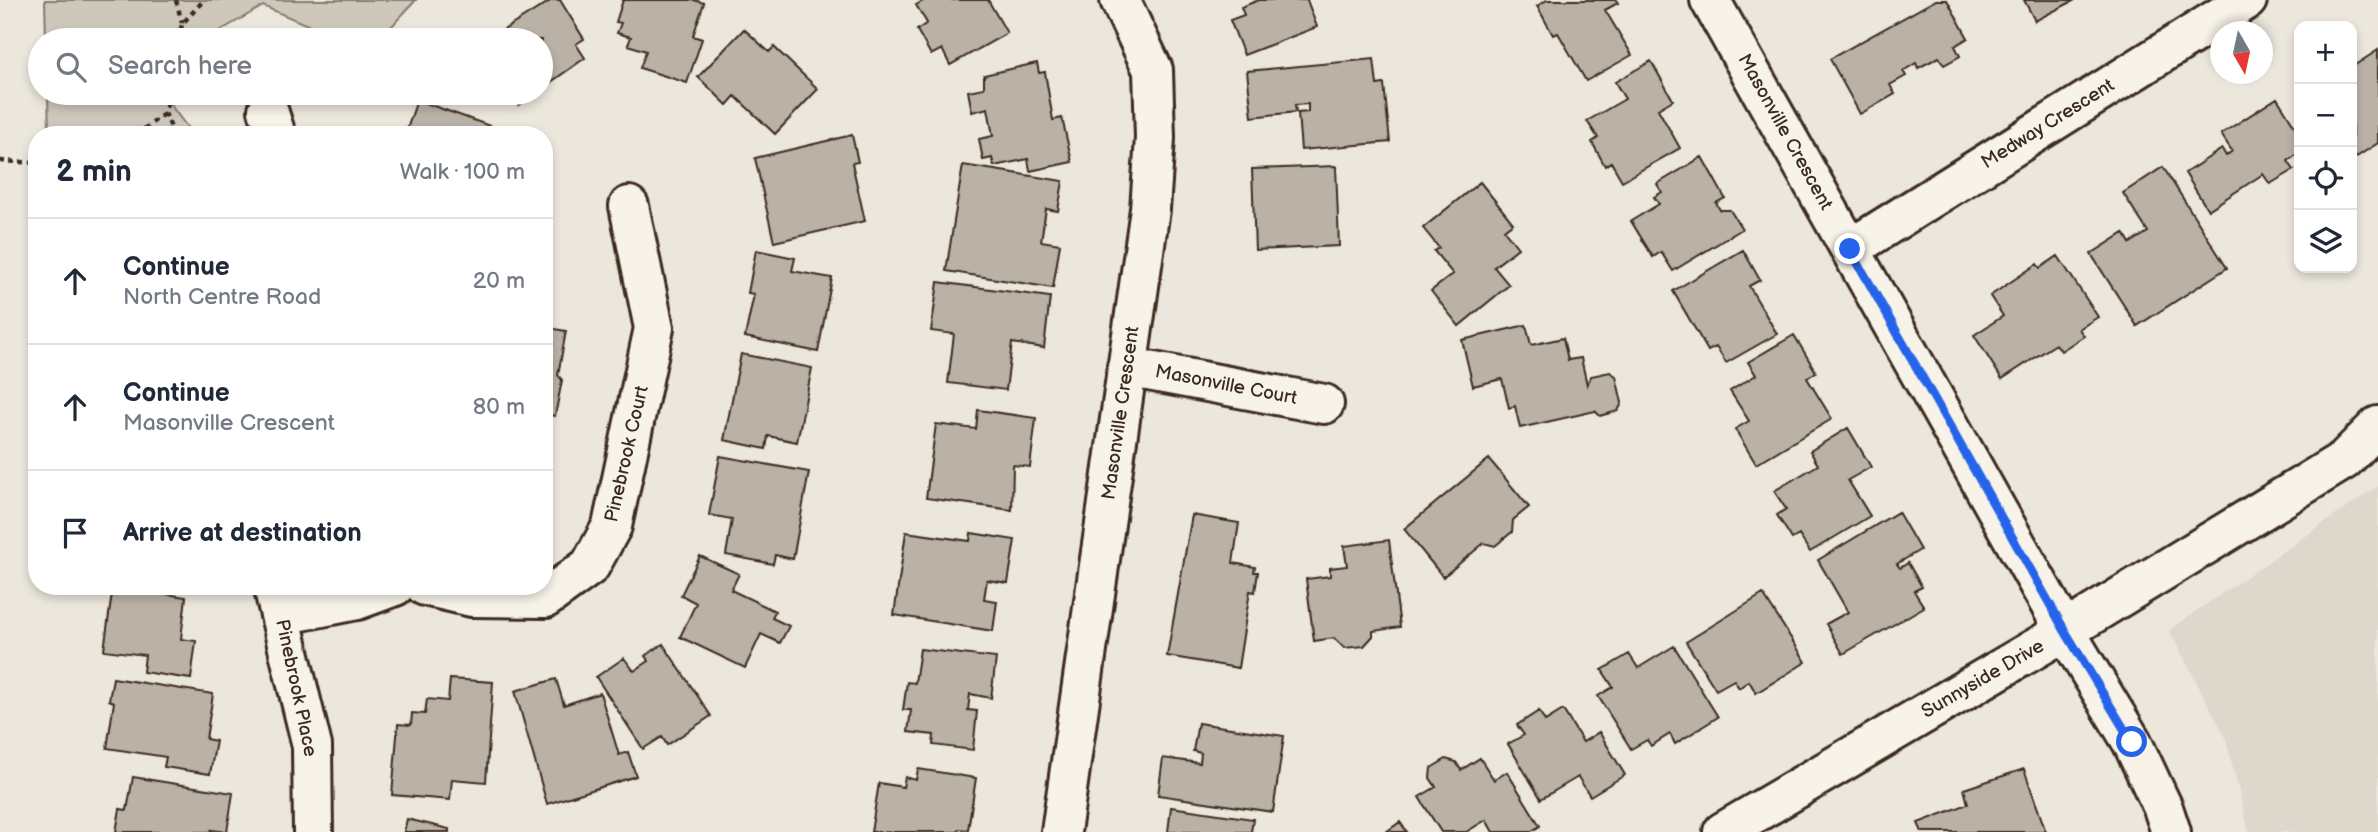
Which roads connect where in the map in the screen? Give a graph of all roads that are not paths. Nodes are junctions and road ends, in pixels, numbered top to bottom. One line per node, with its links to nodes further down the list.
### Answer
1 (1120, 0): 6 (street, Masonville Crescent)
2 (1710, 0): 5 (street, Masonville Crescent)
3 (2246, 0): 5 (street, Medway Crescent)
4 (629, 206): 9 (street, Pinebrook Court)
5 (1850, 249): 14 (street, Masonville Crescent)
6 (1128, 367): 7 (street, Masonville Court); 16 (street, Masonville Crescent)
7 (1324, 404)
8 (2378, 426): 14 (street, Sunnyside Drive)
9 (553, 593)
10 (371, 595): 13 (street)
11 (463, 595): 12 (street, Pinebrook Court)
12 (550, 595)
13 (277, 601): 15 (street, Pinebrook Place)
14 (2065, 631): 17 (street, Sunnyside Drive); 18 (street, Masonville Crescent)
15 (313, 832)
16 (1061, 832)
17 (1723, 832)
18 (2171, 832)

